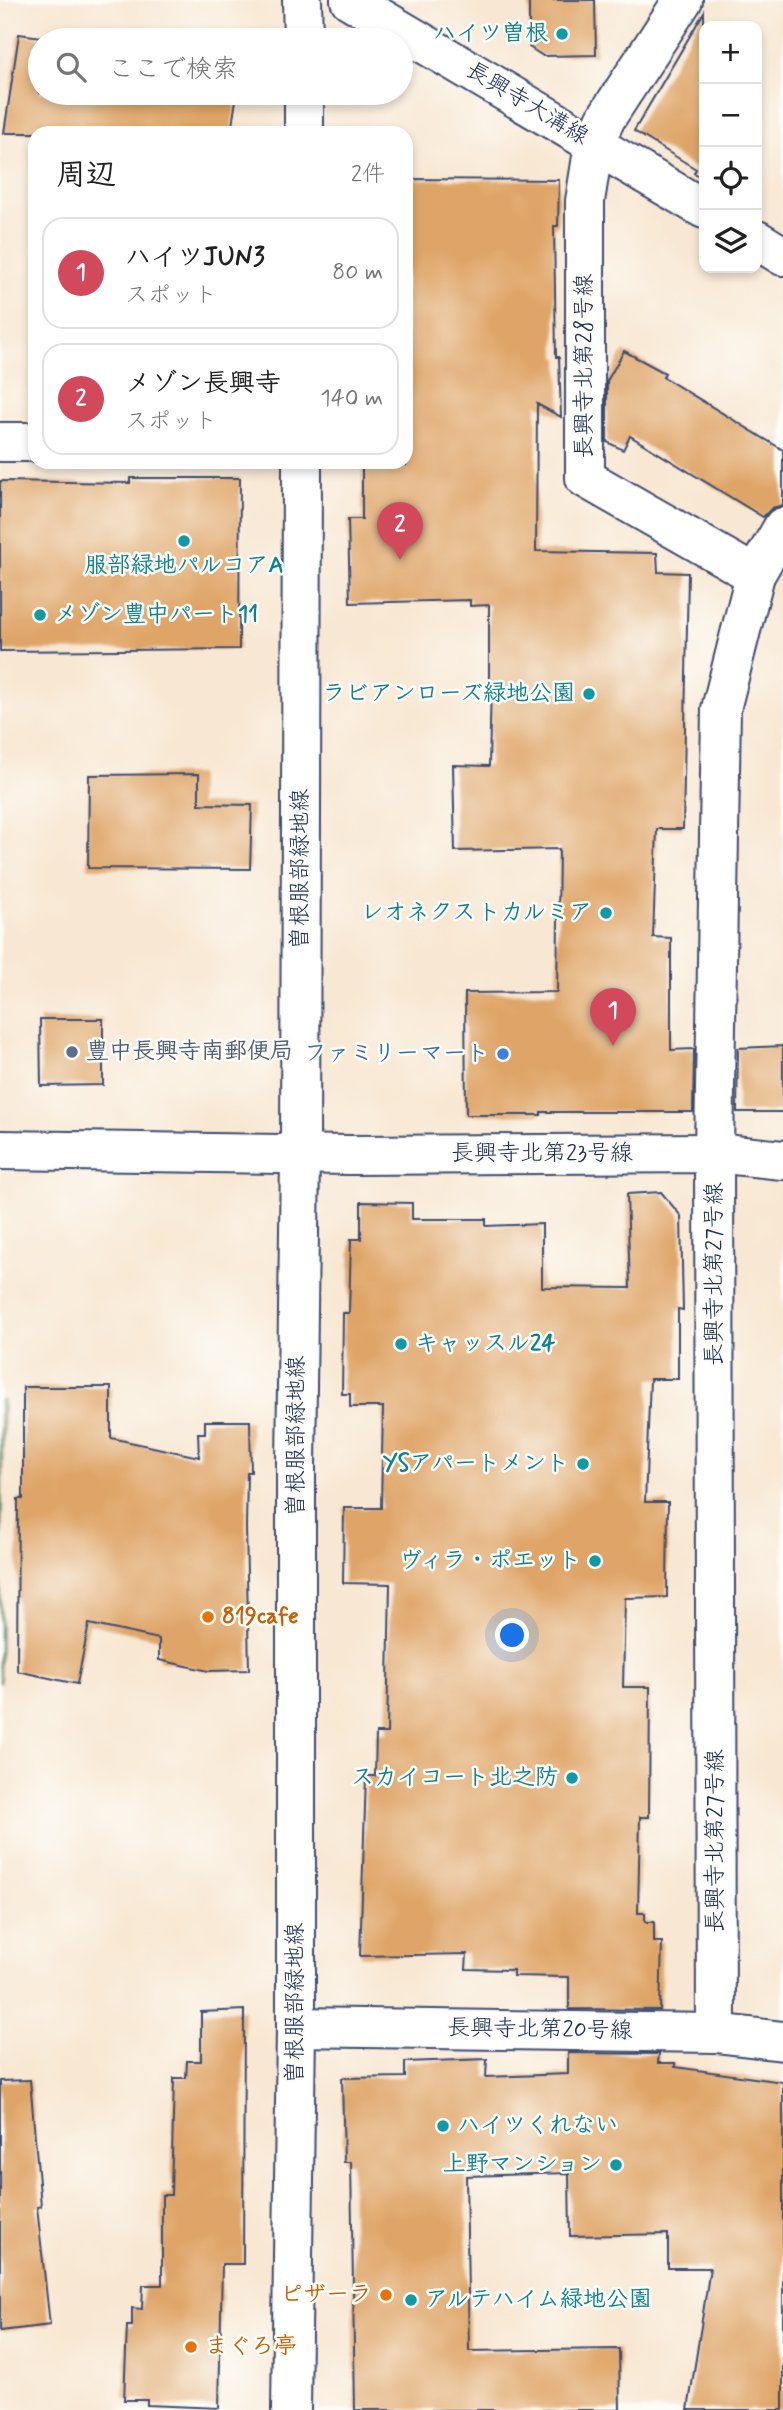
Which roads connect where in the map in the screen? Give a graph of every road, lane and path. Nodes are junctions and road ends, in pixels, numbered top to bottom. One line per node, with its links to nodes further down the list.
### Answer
1 (302, 0): 4 (street)
2 (350, 0): 5 (street, 長興寺大溝線)
3 (683, 0): 9 (street)
4 (303, 28)
5 (397, 28)
6 (413, 37): 9 (street, 長興寺大溝線)
7 (304, 105): 8 (street)
8 (304, 126)
9 (594, 144): 10 (street, 長興寺大溝線); 17 (street, 長興寺北第28号線)
10 (699, 206)
11 (762, 243): 12 (street)
12 (783, 256)
13 (0, 442): 14 (street)
14 (28, 442)
15 (302, 469): 20 (street, 曽根服部緑地線)
16 (783, 527): 17 (street, 長興寺北第27号線)
17 (755, 575): 19 (street, 長興寺北第27号線)
18 (0, 1150): 20 (street, 長興寺北第23号線)
19 (714, 1153): 20 (street, 長興寺北第23号線); 21 (street, 長興寺北第23号線); 23 (street, 長興寺北第27号線)
20 (300, 1155): 22 (street, 曽根服部緑地線)
21 (783, 1160)
22 (296, 2027): 23 (street, 長興寺北第20号線); 25 (street, 曽根服部緑地線)
23 (716, 2033): 24 (street, 長興寺北第20号線)
24 (783, 2041)
25 (291, 2410)

